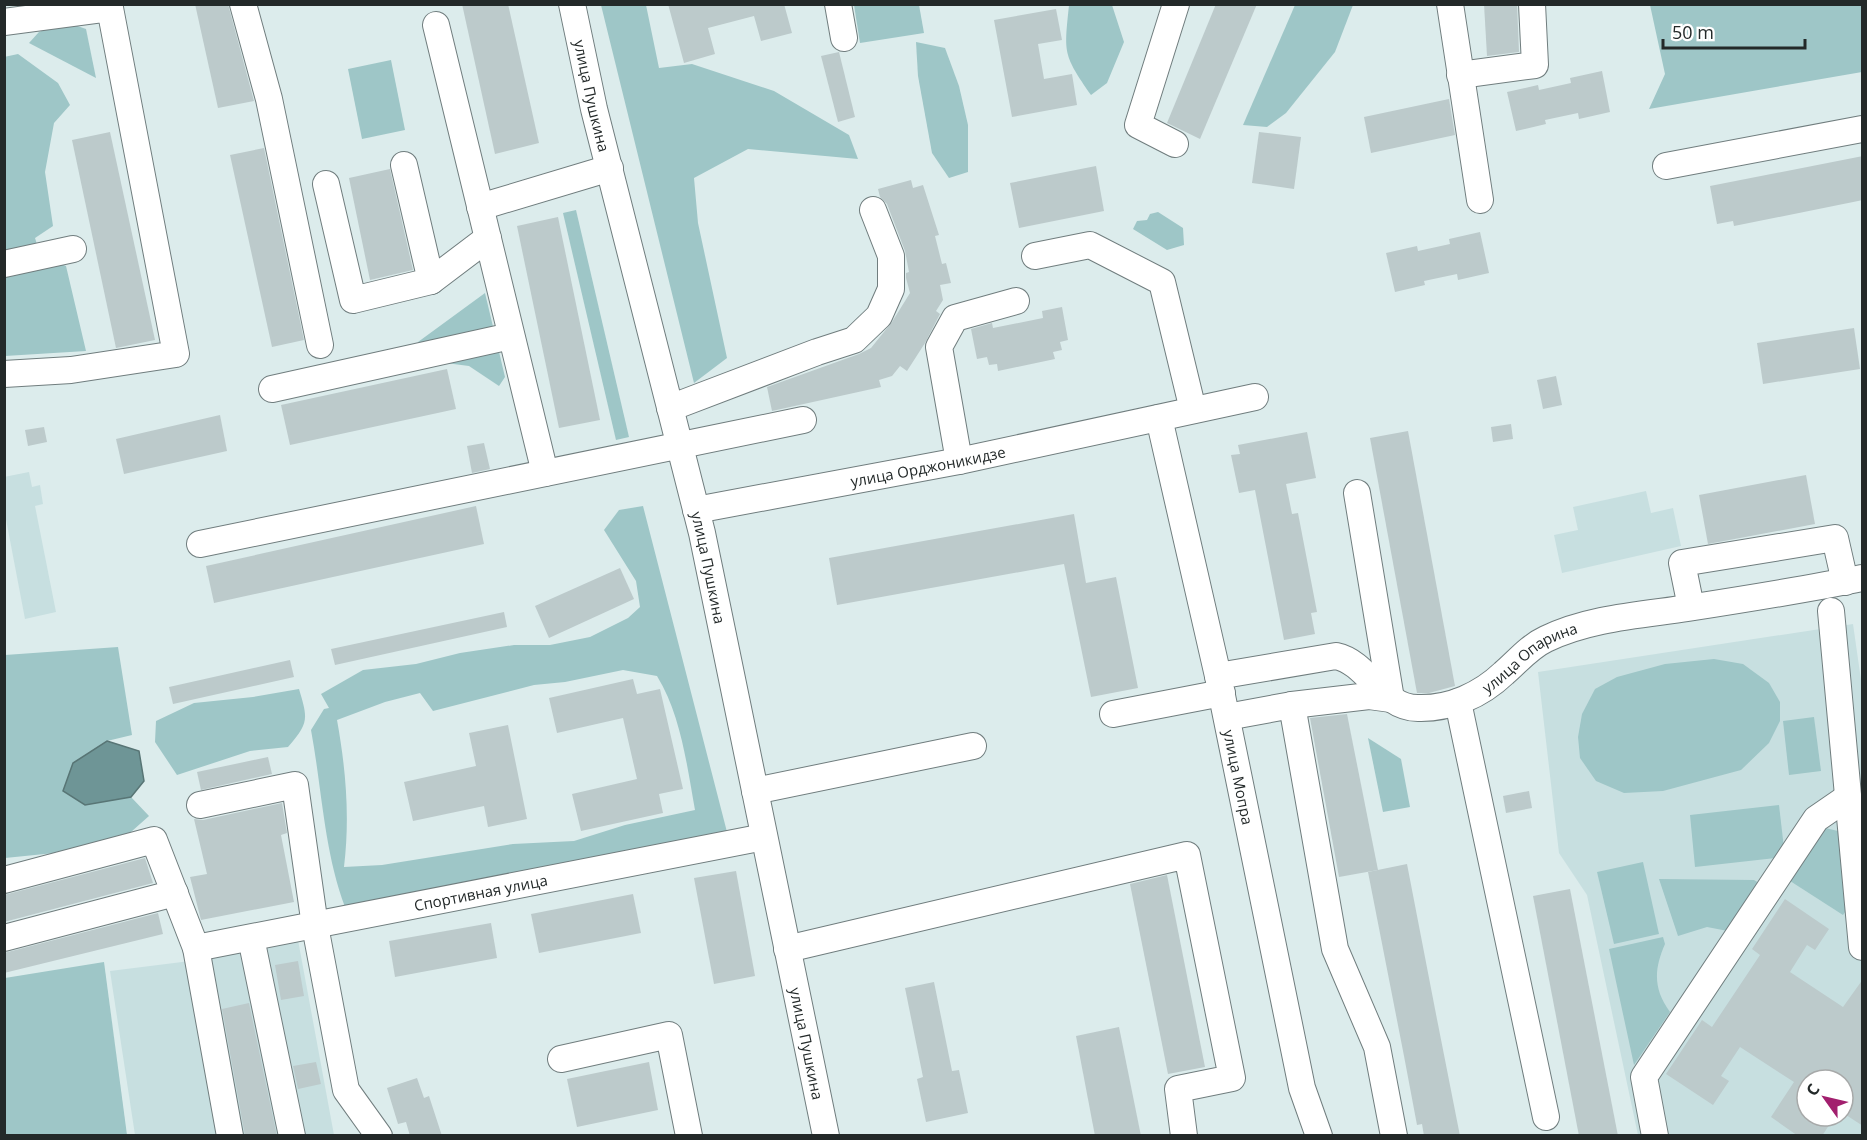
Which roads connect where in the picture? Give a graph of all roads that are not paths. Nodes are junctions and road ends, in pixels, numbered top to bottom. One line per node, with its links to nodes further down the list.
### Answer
1 (243, 4): 27 (street)
2 (572, 4): 15 (street, улица Пушкина)
3 (838, 4): 9 (street)
4 (1176, 4): 12 (street)
5 (1450, 4): 10 (street)
6 (1532, 4): 10 (street)
7 (4, 22): 28 (street)
8 (436, 25): 18 (street)
9 (844, 38)
10 (1460, 75): 17 (street)
11 (1863, 129): 14 (street)
12 (1175, 144)
13 (404, 165): 24 (street)
14 (1666, 166)
15 (610, 168): 18 (street); 31 (street, улица Пушкина)
16 (326, 184): 24 (street)
17 (1480, 200)
18 (480, 207): 20 (street)
19 (873, 210): 31 (street)
20 (488, 238): 24 (street); 26 (street)
21 (73, 249): 23 (street)
22 (1035, 256): 32 (street)
23 (4, 264)
24 (431, 281)
25 (1016, 301): 36 (street)
26 (511, 336): 29 (street); 37 (street)
27 (320, 345)
28 (4, 374)
29 (272, 389)
30 (1255, 397): 32 (street, улица Орджоникидзе)
31 (670, 408): 35 (street, улица Пушкина)
32 (1193, 410): 33 (street, улица Орджоникидзе)
33 (1160, 418): 36 (street, улица Орджоникидзе); 44 (street, улица Мопра)
34 (803, 420): 35 (street)
35 (680, 447): 37 (street); 39 (street, улица Пушкина)
36 (958, 461): 39 (street, улица Орджоникидзе)
37 (545, 473): 40 (street)
38 (1357, 493): 45 (street)
39 (696, 510): 50 (street, улица Пушкина)
40 (200, 544)
41 (1854, 580): 42 (street, улица Опарина); 42 (street)
42 (1691, 607): 46 (street, улица Опарина)
43 (1831, 611): 51 (street)
44 (1222, 695): 45 (street, улица Опарина); 47 (street); 48 (street); 70 (street, улица Мопра)
45 (1391, 699): 46 (street, улица Опарина); 47 (street)
46 (1458, 702): 63 (street)
47 (1292, 705): 71 (street)
48 (1113, 714)
49 (973, 746): 50 (street)
50 (755, 791): 53 (street, улица Пушкина)
51 (1848, 797): 59 (street); 72 (street)
52 (200, 805): 56 (street)
53 (764, 837): 56 (street, Спортивная улица); 61 (street, улица Пушкина)
54 (4, 880): 55 (street)
55 (175, 893): 57 (street); 60 (street)
56 (315, 926): 58 (street, Спортивная улица); 67 (street)
57 (4, 938)
58 (251, 938): 60 (street, Спортивная улица); 66 (street)
59 (1863, 947)
60 (196, 948): 65 (street)
61 (787, 949): 64 (street, улица Пушкина); 69 (street)
62 (561, 1059): 68 (street)
63 (1546, 1117)
64 (825, 1135)
65 (230, 1136)
66 (292, 1136)
67 (379, 1136)
68 (689, 1136)
69 (1184, 1136)
70 (1319, 1136)
71 (1394, 1136)
72 (1655, 1136)

